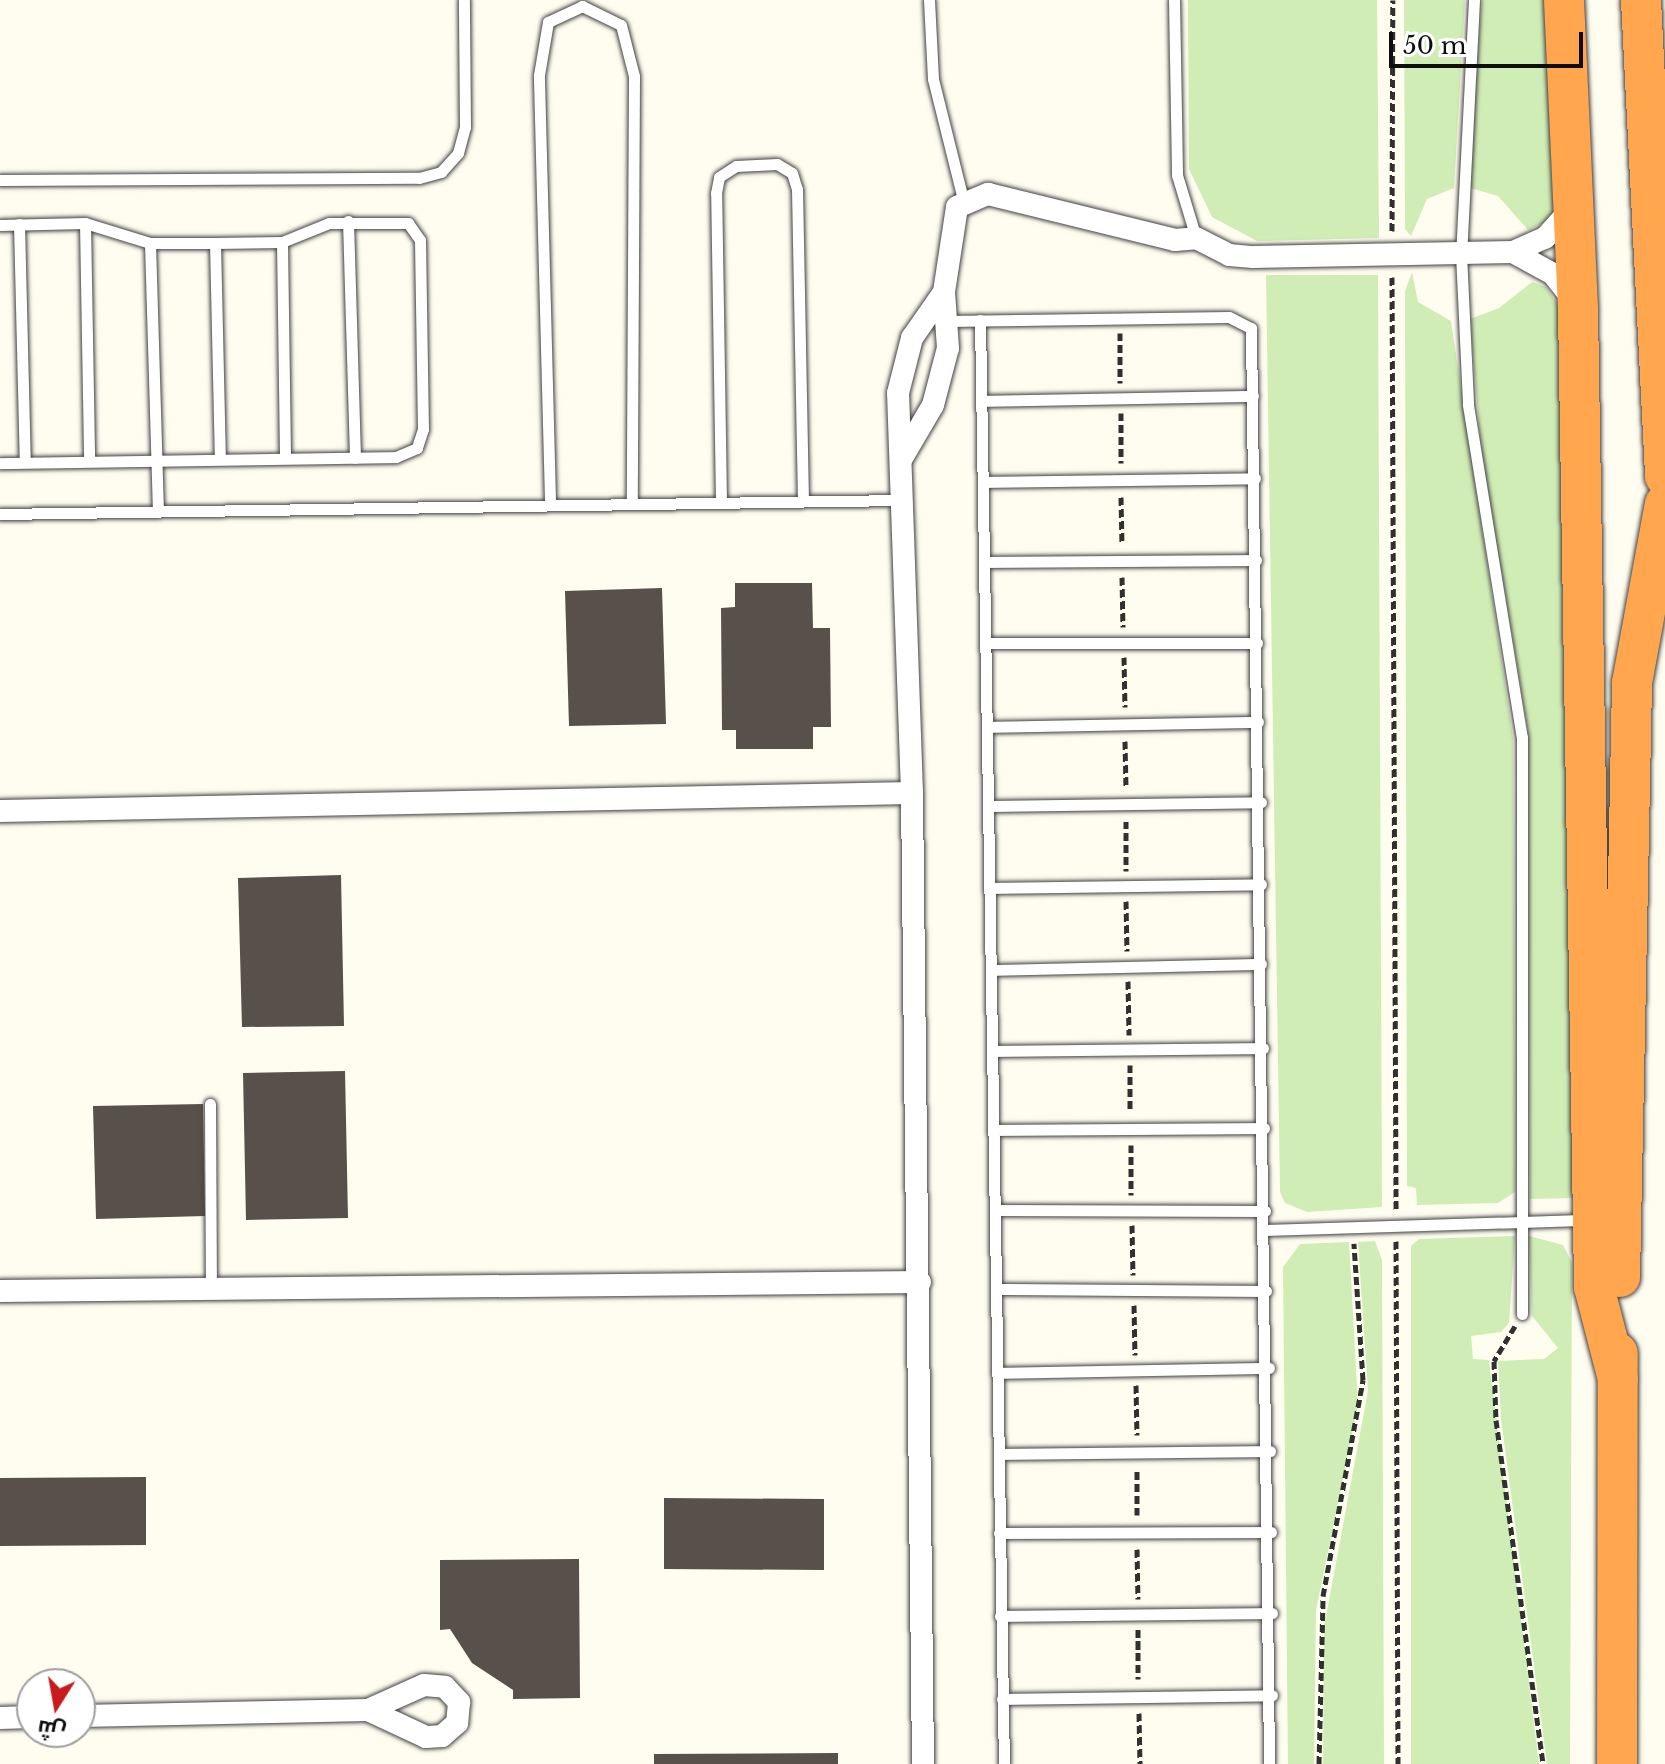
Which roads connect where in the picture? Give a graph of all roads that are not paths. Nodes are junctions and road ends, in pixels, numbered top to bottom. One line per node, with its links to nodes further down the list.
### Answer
1 (464, 0): 7 (lane)
2 (929, 0): 8 (lane)
3 (1174, 0): 14 (lane)
4 (1474, 0): 19 (lane)
5 (1564, 0): 9 (highway)
6 (1641, 0): 34 (highway)
7 (0, 180)
8 (963, 199): 14 (street); 20 (street)
9 (1574, 206): 18 (street); 21 (highway)
10 (348, 221): 15 (lane); 28 (lane); 28 (lane)
11 (85, 223): 12 (lane); 16 (lane); 31 (lane)
12 (19, 224): 13 (lane); 32 (lane)
13 (0, 225)
14 (1196, 238): 19 (street)
15 (282, 242): 17 (lane); 26 (lane)
16 (150, 243): 17 (lane); 30 (lane)
17 (215, 243): 27 (lane)
18 (1513, 252): 19 (street); 21 (street)
19 (1461, 254): 66 (lane)
20 (944, 292): 23 (street); 29 (street)
21 (1578, 309): 67 (highway)
22 (980, 320): 23 (lane); 24 (lane); 25 (lane)
23 (949, 321): 29 (street)
24 (1253, 396): 25 (lane); 35 (lane)
25 (982, 401): 36 (lane)
26 (285, 457): 27 (lane); 28 (lane)
27 (220, 458): 30 (lane)
28 (355, 458)
29 (902, 458): 40 (street)
30 (155, 459): 31 (lane); 43 (lane)
31 (89, 460): 32 (lane)
32 (25, 462): 33 (lane)
33 (0, 463)
34 (1665, 476)
35 (1255, 478): 36 (lane); 45 (lane)
36 (984, 482): 46 (lane)
37 (803, 498): 40 (lane); 41 (lane); 41 (lane)
38 (550, 500): 39 (lane); 39 (lane); 43 (lane)
39 (632, 500): 41 (lane)
40 (902, 500): 51 (street)
41 (721, 501)
42 (1665, 504): 77 (highway)
43 (158, 512): 44 (lane)
44 (0, 514)
45 (1256, 560): 46 (lane); 48 (lane)
46 (985, 562): 47 (lane)
47 (987, 643): 48 (lane); 50 (lane)
48 (1257, 643): 49 (lane)
49 (1258, 722): 50 (lane); 52 (lane)
50 (988, 727): 53 (lane)
51 (912, 793): 54 (street); 69 (street)
52 (1261, 802): 53 (lane); 55 (lane)
53 (989, 806): 56 (lane)
54 (0, 811)
55 (1261, 884): 56 (lane); 57 (lane)
56 (991, 888): 58 (lane)
57 (1261, 964): 58 (lane); 59 (lane)
58 (991, 970): 60 (lane)
59 (1263, 1048): 60 (lane); 62 (lane)
60 (993, 1051): 63 (lane)
61 (210, 1104): 72 (lane)
62 (1264, 1128): 63 (lane); 65 (lane)
63 (994, 1130): 64 (lane)
64 (996, 1210): 65 (lane); 70 (lane)
65 (1265, 1211): 68 (lane)
66 (1523, 1219): 67 (lane); 68 (lane); 74 (lane)
67 (1592, 1220): 77 (highway)
68 (1265, 1230): 71 (lane)
69 (920, 1282): 72 (street); 88 (street)
70 (996, 1289): 71 (lane); 76 (lane)
71 (1266, 1291): 75 (lane)
72 (211, 1292): 73 (street)
73 (6, 1295)
74 (1522, 1314)
75 (1269, 1368): 76 (lane); 78 (lane)
76 (997, 1373): 79 (lane)
77 (1618, 1379): 91 (highway)
78 (1270, 1451): 79 (lane); 80 (lane)
79 (999, 1454): 81 (lane)
80 (1271, 1532): 81 (lane); 82 (lane)
81 (999, 1533): 83 (lane)
82 (1272, 1613): 83 (lane); 84 (lane)
83 (1000, 1616): 85 (lane)
84 (1272, 1695): 85 (lane); 90 (lane)
85 (1002, 1699): 89 (lane)
86 (368, 1710): 87 (street)
87 (96, 1716)
88 (923, 1764)
89 (1004, 1764)
90 (1269, 1764)
91 (1617, 1764)

